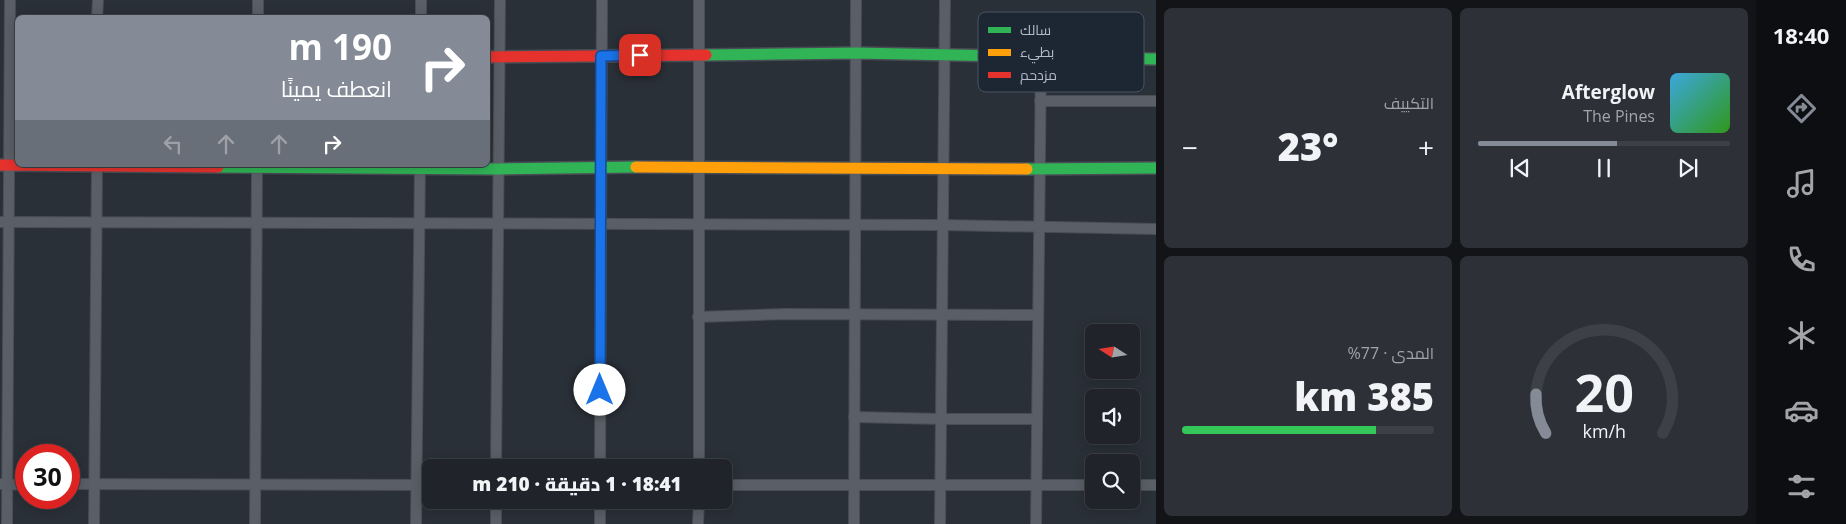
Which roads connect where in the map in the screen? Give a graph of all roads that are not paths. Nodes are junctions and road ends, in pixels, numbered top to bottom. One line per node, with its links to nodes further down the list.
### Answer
1 (10, 0): 22 (street)
2 (98, 0): 10 (street)
3 (258, 0): 11 (street)
4 (421, 0): 12 (street)
5 (500, 0): 18 (street)
6 (602, 0): 17 (street)
7 (700, 0): 15 (street)
8 (856, 0): 13 (street)
9 (945, 0): 14 (street)
10 (98, 15)
11 (258, 15)
12 (421, 15)
13 (856, 53): 14 (street); 15 (street); 31 (street)
14 (944, 54): 16 (street); 32 (street)
15 (699, 55): 17 (street); 27 (street)
16 (978, 55)
17 (601, 56): 18 (street); 26 (street)
18 (493, 57): 30 (street)
19 (1040, 92): 20 (street)
20 (1040, 101): 21 (street); 28 (street)
21 (1156, 101)
22 (4, 165): 33 (street)
23 (97, 167): 34 (street)
24 (258, 167): 25 (street); 35 (street)
25 (420, 167): 30 (street); 36 (street)
26 (602, 167): 27 (street); 30 (street); 38 (street)
27 (698, 168): 31 (street); 39 (street)
28 (1039, 168): 29 (street); 32 (street); 42 (street)
29 (1156, 168)
30 (498, 169): 37 (street)
31 (855, 169): 32 (street); 40 (street)
32 (943, 169): 41 (street)
33 (4, 222): 34 (street); 54 (street)
34 (97, 222): 35 (street); 56 (street)
35 (258, 222): 36 (street); 66 (street)
36 (420, 222): 37 (street); 57 (street)
37 (499, 222): 38 (street); 51 (street)
38 (602, 222): 39 (street); 52 (street)
39 (698, 223): 40 (street); 47 (street)
40 (855, 224): 41 (street); 44 (street)
41 (943, 224): 42 (street); 45 (street)
42 (1039, 227): 43 (street); 46 (street)
43 (1156, 229)
44 (855, 314): 45 (street); 47 (street); 48 (street)
45 (942, 314): 46 (street); 49 (street)
46 (1038, 315): 50 (street)
47 (698, 317): 53 (street)
48 (854, 417): 49 (street); 60 (street)
49 (941, 419): 50 (street); 61 (street)
50 (1037, 419): 62 (street)
51 (496, 459)
52 (600, 459)
53 (699, 459)
54 (3, 484): 70 (street)
55 (80, 484): 56 (street)
56 (94, 484): 66 (street); 71 (street)
57 (416, 484): 58 (street); 66 (street); 73 (street)
58 (422, 484)
59 (732, 485): 60 (street)
60 (854, 485): 61 (street); 77 (street)
61 (940, 485): 62 (street); 78 (street)
62 (1036, 485): 63 (street); 79 (street)
63 (1085, 485)
64 (1140, 485): 65 (street)
65 (1156, 485)
66 (255, 486): 72 (street)
67 (496, 509): 74 (street)
68 (600, 509): 75 (street)
69 (699, 509): 76 (street)
70 (7, 524)
71 (94, 524)
72 (255, 524)
73 (416, 524)
74 (496, 524)
75 (600, 524)
76 (698, 524)
77 (854, 524)
78 (940, 524)
79 (1036, 524)

